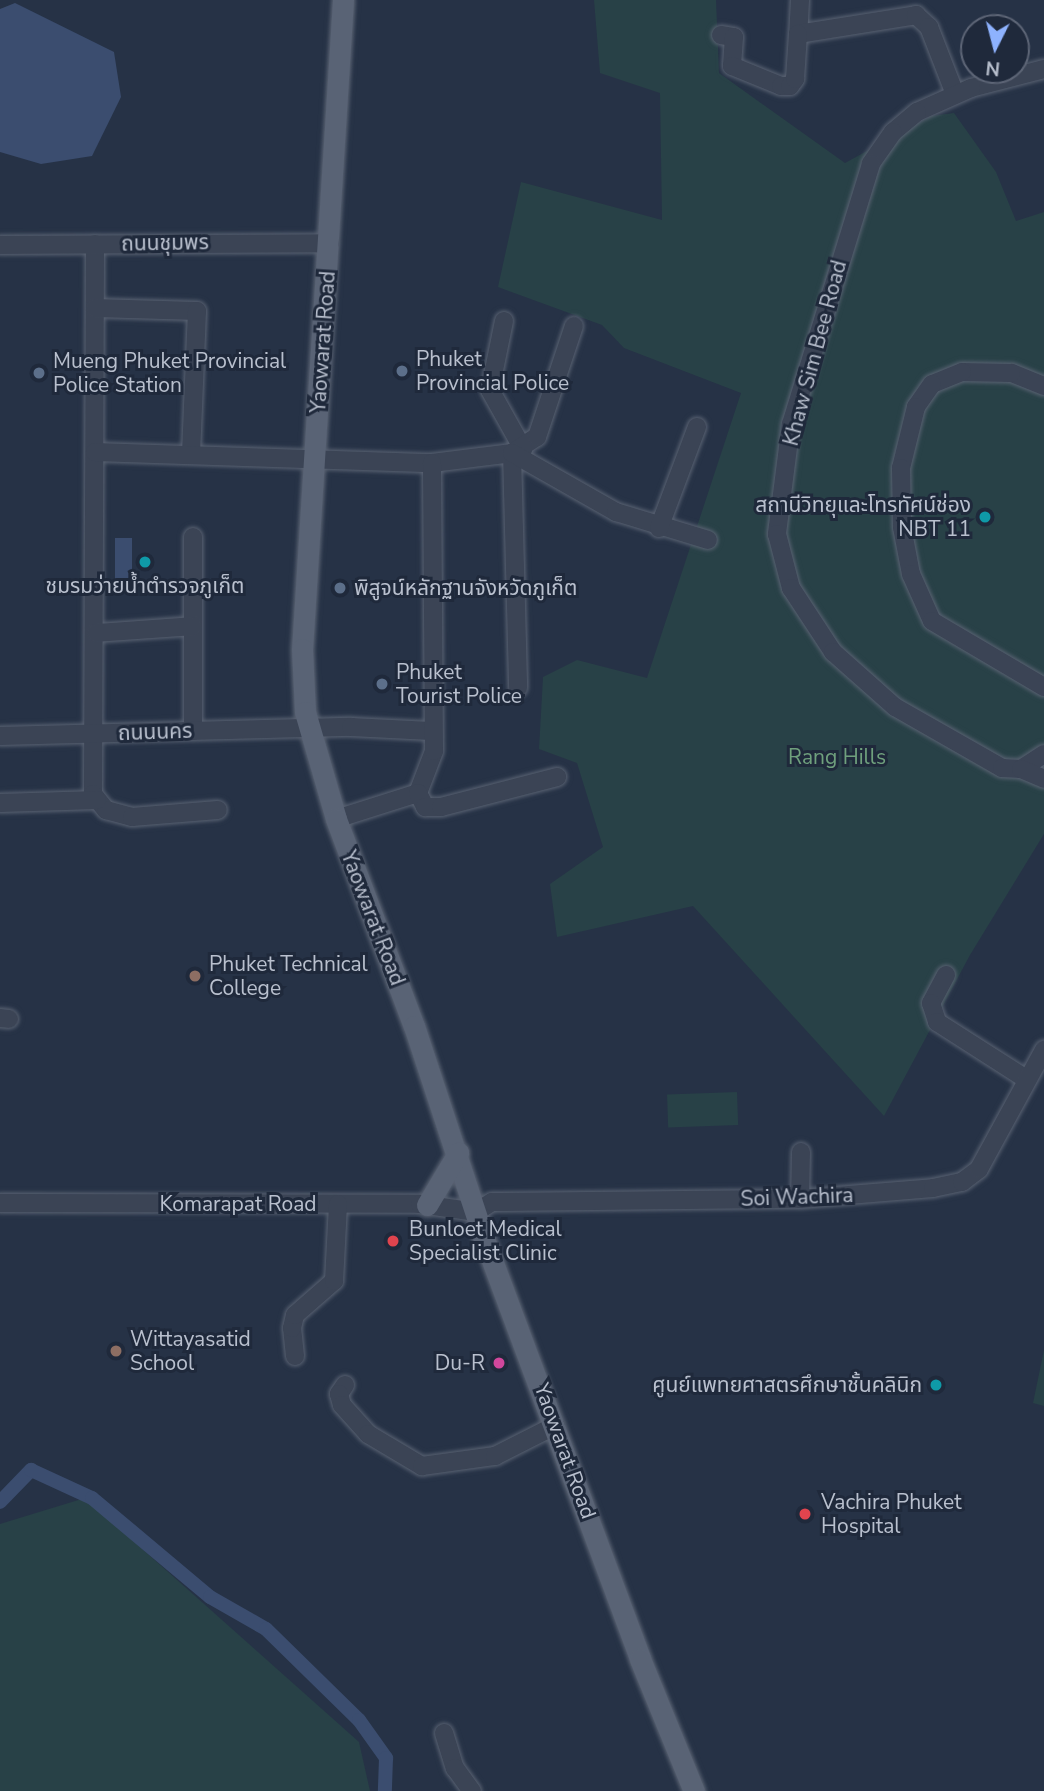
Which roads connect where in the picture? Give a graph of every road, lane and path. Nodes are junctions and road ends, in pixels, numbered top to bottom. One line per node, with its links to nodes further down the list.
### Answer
1 (343, 0): 7 (main road, Yaowarat Road)
2 (800, 0): 3 (street)
3 (798, 34): 4 (street); 6 (street)
4 (720, 35)
5 (1044, 69): 6 (street, Khaw Sim Bee Road)
6 (955, 94): 33 (street, Khaw Sim Bee Road)
7 (330, 243): 8 (street, ถนนชุมพร); 18 (main road, Yaowarat Road)
8 (95, 244): 9 (street, ถนนชุมพร); 10 (street)
9 (0, 246)
10 (94, 308): 16 (street); 17 (street)
11 (504, 321): 15 (street)
12 (574, 326): 15 (street)
13 (1044, 386): 25 (street)
14 (697, 427): 20 (street)
15 (518, 451): 19 (street); 20 (street); 26 (street)
16 (95, 452): 17 (street); 24 (street)
17 (191, 453): 18 (street)
18 (313, 458): 19 (street); 27 (main road, Yaowarat Road)
19 (432, 463): 29 (street)
20 (659, 528): 22 (street)
21 (192, 537): 23 (street)
22 (708, 540)
23 (193, 626): 24 (street); 28 (street)
24 (96, 633): 30 (street)
25 (1044, 687)
26 (518, 688)
27 (310, 730): 28 (street, ถนนนคร); 29 (street, ถนนนคร); 40 (main road, Yaowarat Road)
28 (193, 731): 30 (street, ถนนนคร)
29 (431, 731): 36 (street)
30 (95, 734): 31 (street, ถนนนคร); 37 (street)
31 (0, 737)
32 (1044, 754): 33 (street)
33 (1021, 769): 35 (street, Khaw Sim Bee Road)
34 (557, 777): 36 (street)
35 (1044, 779)
36 (418, 793): 40 (street)
37 (97, 800): 38 (street); 39 (street)
38 (0, 803)
39 (218, 810)
40 (336, 819): 45 (main road, Yaowarat Road)
41 (946, 975): 43 (street)
42 (1044, 1049): 43 (street, Soi Wachira)
43 (1026, 1079): 46 (street, Soi Wachira)
44 (801, 1152): 46 (street)
45 (458, 1153): 49 (main road); 50 (main road, Yaowarat Road)
46 (800, 1199): 50 (street, Soi Wachira)
47 (0, 1203): 48 (street, Komarapat Road)
48 (338, 1204): 49 (street, Komarapat Road); 51 (street)
49 (427, 1205): 50 (street, Komarapat Road)
50 (476, 1212): 53 (main road, Yaowarat Road)
51 (295, 1356)
52 (345, 1385): 53 (street)
53 (556, 1425): 56 (main road, Yaowarat Road)
54 (444, 1732): 55 (street)
55 (472, 1791)
56 (694, 1791)

